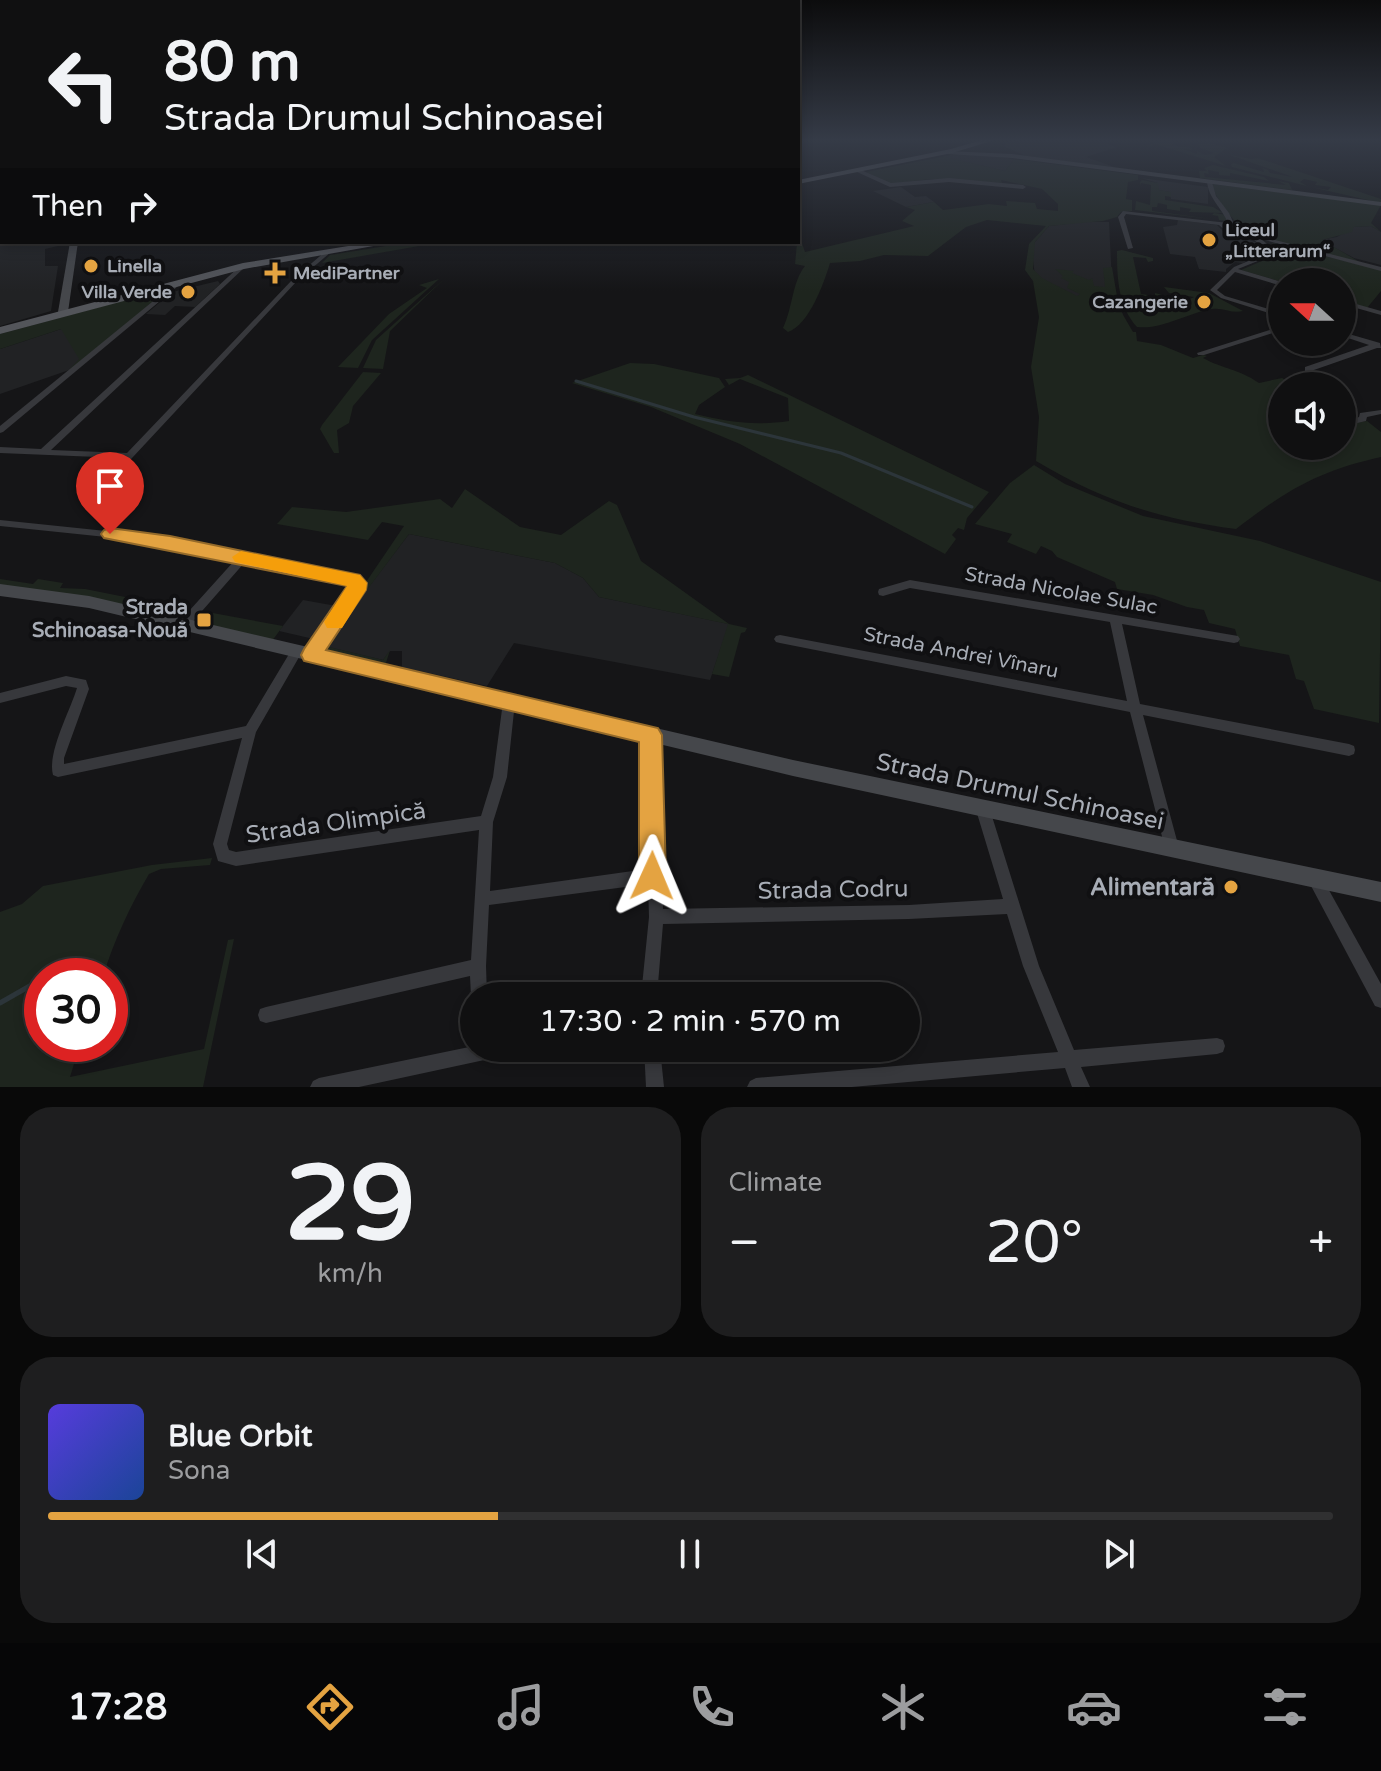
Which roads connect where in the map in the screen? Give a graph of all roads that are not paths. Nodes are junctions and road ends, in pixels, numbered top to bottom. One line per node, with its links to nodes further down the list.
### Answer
1 (1210, 190): 5 (street)
2 (1269, 190): 3 (street)
3 (1381, 204)
4 (1222, 225): 5 (street); 6 (street); 10 (street)
5 (1232, 225): 6 (street)
6 (1239, 232): 7 (street)
7 (1256, 239): 13 (street); 14 (street)
8 (74, 244): 19 (street)
9 (372, 244): 11 (main road)
10 (1130, 248)
11 (328, 252): 12 (main road); 32 (street)
12 (243, 266): 16 (main road); 31 (street)
13 (1381, 269)
14 (1234, 270): 15 (street); 18 (street)
15 (1268, 280)
16 (181, 281): 19 (main road); 29 (street)
17 (1356, 306): 20 (street)
18 (1268, 310)
19 (63, 312): 21 (main road)
20 (1381, 313)
21 (0, 331)
22 (1268, 332): 25 (street)
23 (1356, 339): 24 (street)
24 (1379, 346): 26 (street)
25 (1201, 353)
26 (1308, 369)
27 (1381, 412): 28 (street)
28 (1356, 420)
29 (0, 430)
30 (0, 450): 31 (street)
31 (43, 452): 32 (street)
32 (131, 456): 33 (street)
33 (102, 485)
34 (0, 523): 35 (street)
35 (243, 558): 39 (street); 42 (street)
36 (0, 590): 39 (street, Strada Drumul Schinoasei)
37 (883, 592): 38 (street, Strada Nicolae Sulac)
38 (1115, 618): 41 (street, Strada Nicolae Sulac); 45 (street)
39 (184, 624): 42 (street, Strada Drumul Schinoasei)
40 (780, 639): 45 (street, Strada Andrei Vînaru)
41 (1234, 639)
42 (304, 654): 44 (street, Strada Drumul Schinoasei); 46 (street, Strada Olimpică)
43 (0, 698): 46 (street)
44 (509, 702): 47 (street, Strada Drumul Schinoasei); 50 (street)
45 (1134, 706): 48 (street, Strada Andrei Vînaru); 51 (street)
46 (250, 731): 50 (street, Strada Olimpică)
47 (650, 735): 49 (street, Strada Drumul Schinoasei); 52 (street)
48 (1349, 750)
49 (983, 810): 51 (street, Strada Drumul Schinoasei); 56 (street)
50 (486, 822): 55 (street)
51 (1172, 848): 53 (street, Strada Drumul Schinoasei)
52 (652, 876): 55 (street); 57 (street)
53 (1315, 879): 54 (street, Strada Drumul Schinoasei); 61 (street)
54 (1381, 892)
55 (481, 899): 58 (street)
56 (1010, 906): 57 (street, Strada Codru); 65 (street)
57 (656, 917): 60 (street)
58 (478, 966): 59 (street); 62 (street)
59 (479, 982)
60 (650, 982)
61 (1381, 1000)
62 (266, 1015)
63 (1217, 1046): 65 (street)
64 (460, 1054): 67 (street)
65 (1069, 1060): 69 (street); 70 (street)
66 (653, 1062): 68 (street)
67 (319, 1087)
68 (655, 1087)
69 (756, 1087)
70 (1081, 1087)

